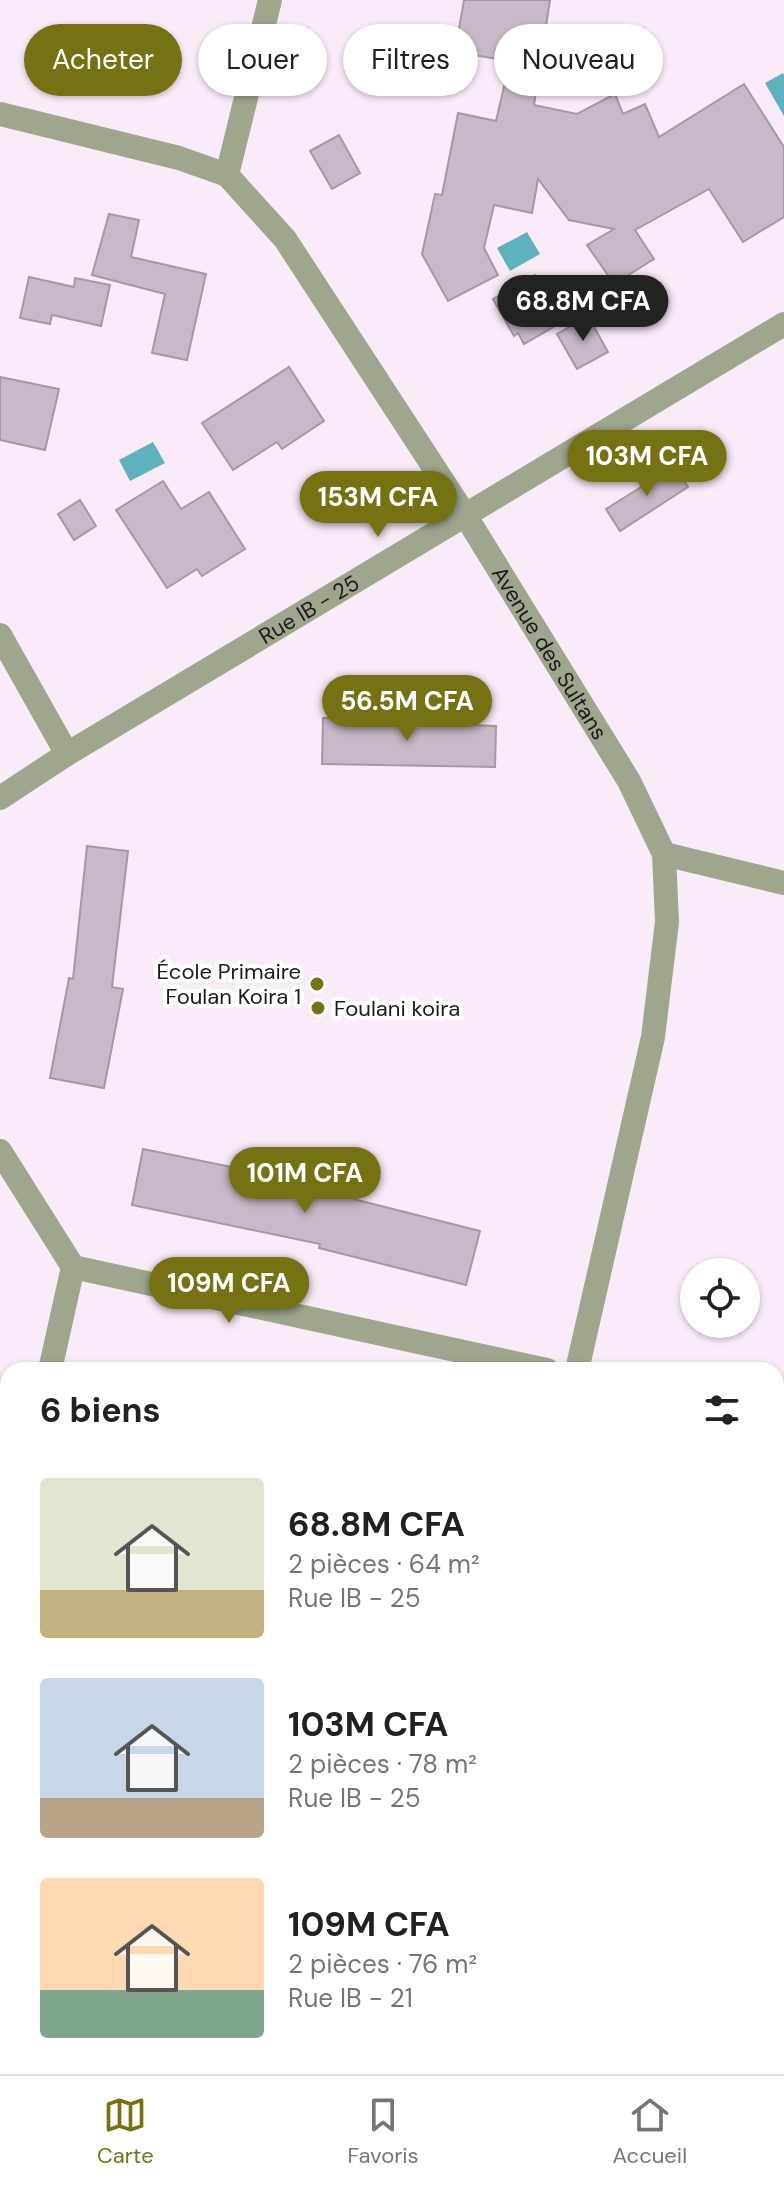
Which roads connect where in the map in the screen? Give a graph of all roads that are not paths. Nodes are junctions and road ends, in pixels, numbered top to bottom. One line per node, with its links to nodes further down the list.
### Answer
1 (270, 0): 3 (street)
2 (0, 114): 3 (street)
3 (227, 175): 5 (street, Avenue des Sultans)
4 (784, 324): 5 (street, Rue IB - 25)
5 (465, 515): 7 (street, Rue IB - 25); 9 (street, Avenue des Sultans)
6 (0, 635): 7 (street)
7 (67, 754): 8 (street, Rue IB - 25)
8 (0, 798)
9 (664, 854): 10 (street); 15 (street, Avenue des Sultans)
10 (784, 883)
11 (0, 1151): 12 (street)
12 (73, 1267): 13 (street); 14 (street)
13 (52, 1362)
14 (510, 1362)
15 (579, 1362)

